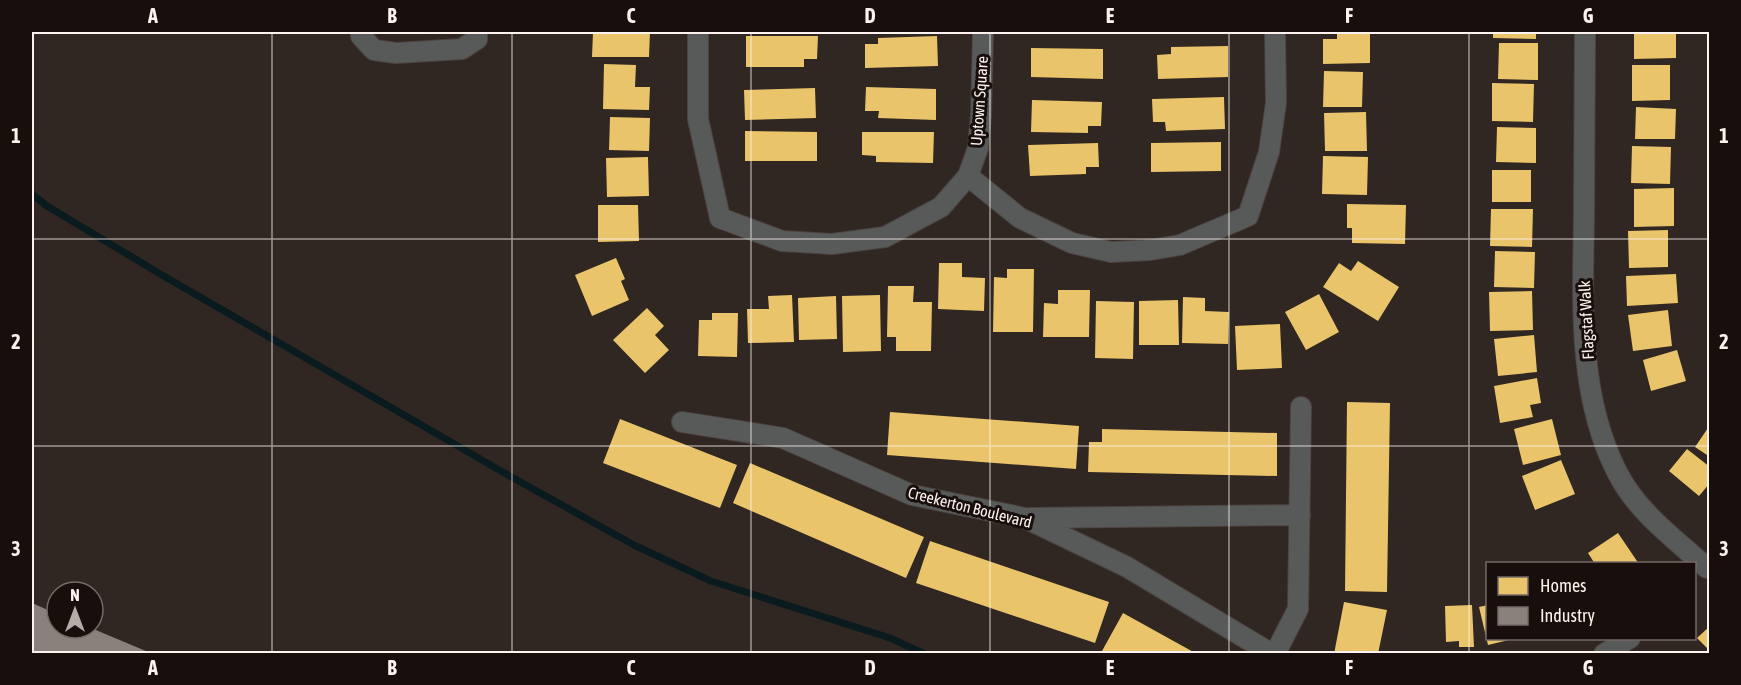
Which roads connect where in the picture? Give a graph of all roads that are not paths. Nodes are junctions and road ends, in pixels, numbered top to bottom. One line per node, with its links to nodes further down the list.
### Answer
1 (362, 32): 2 (street)
2 (477, 32)
3 (698, 32): 7 (street)
4 (983, 32): 7 (street, Uptown Square)
5 (1275, 32): 7 (street)
6 (1585, 32): 12 (street, Flagstaf Walk)
7 (968, 176)
8 (1301, 407): 10 (street)
9 (682, 422): 11 (street, Creekerton Boulevard)
10 (1300, 515): 11 (street); 14 (street)
11 (1025, 518): 14 (street, Creekerton Boulevard)
12 (1694, 562)
13 (1628, 640): 15 (street)
14 (1274, 654)
15 (1604, 654)

